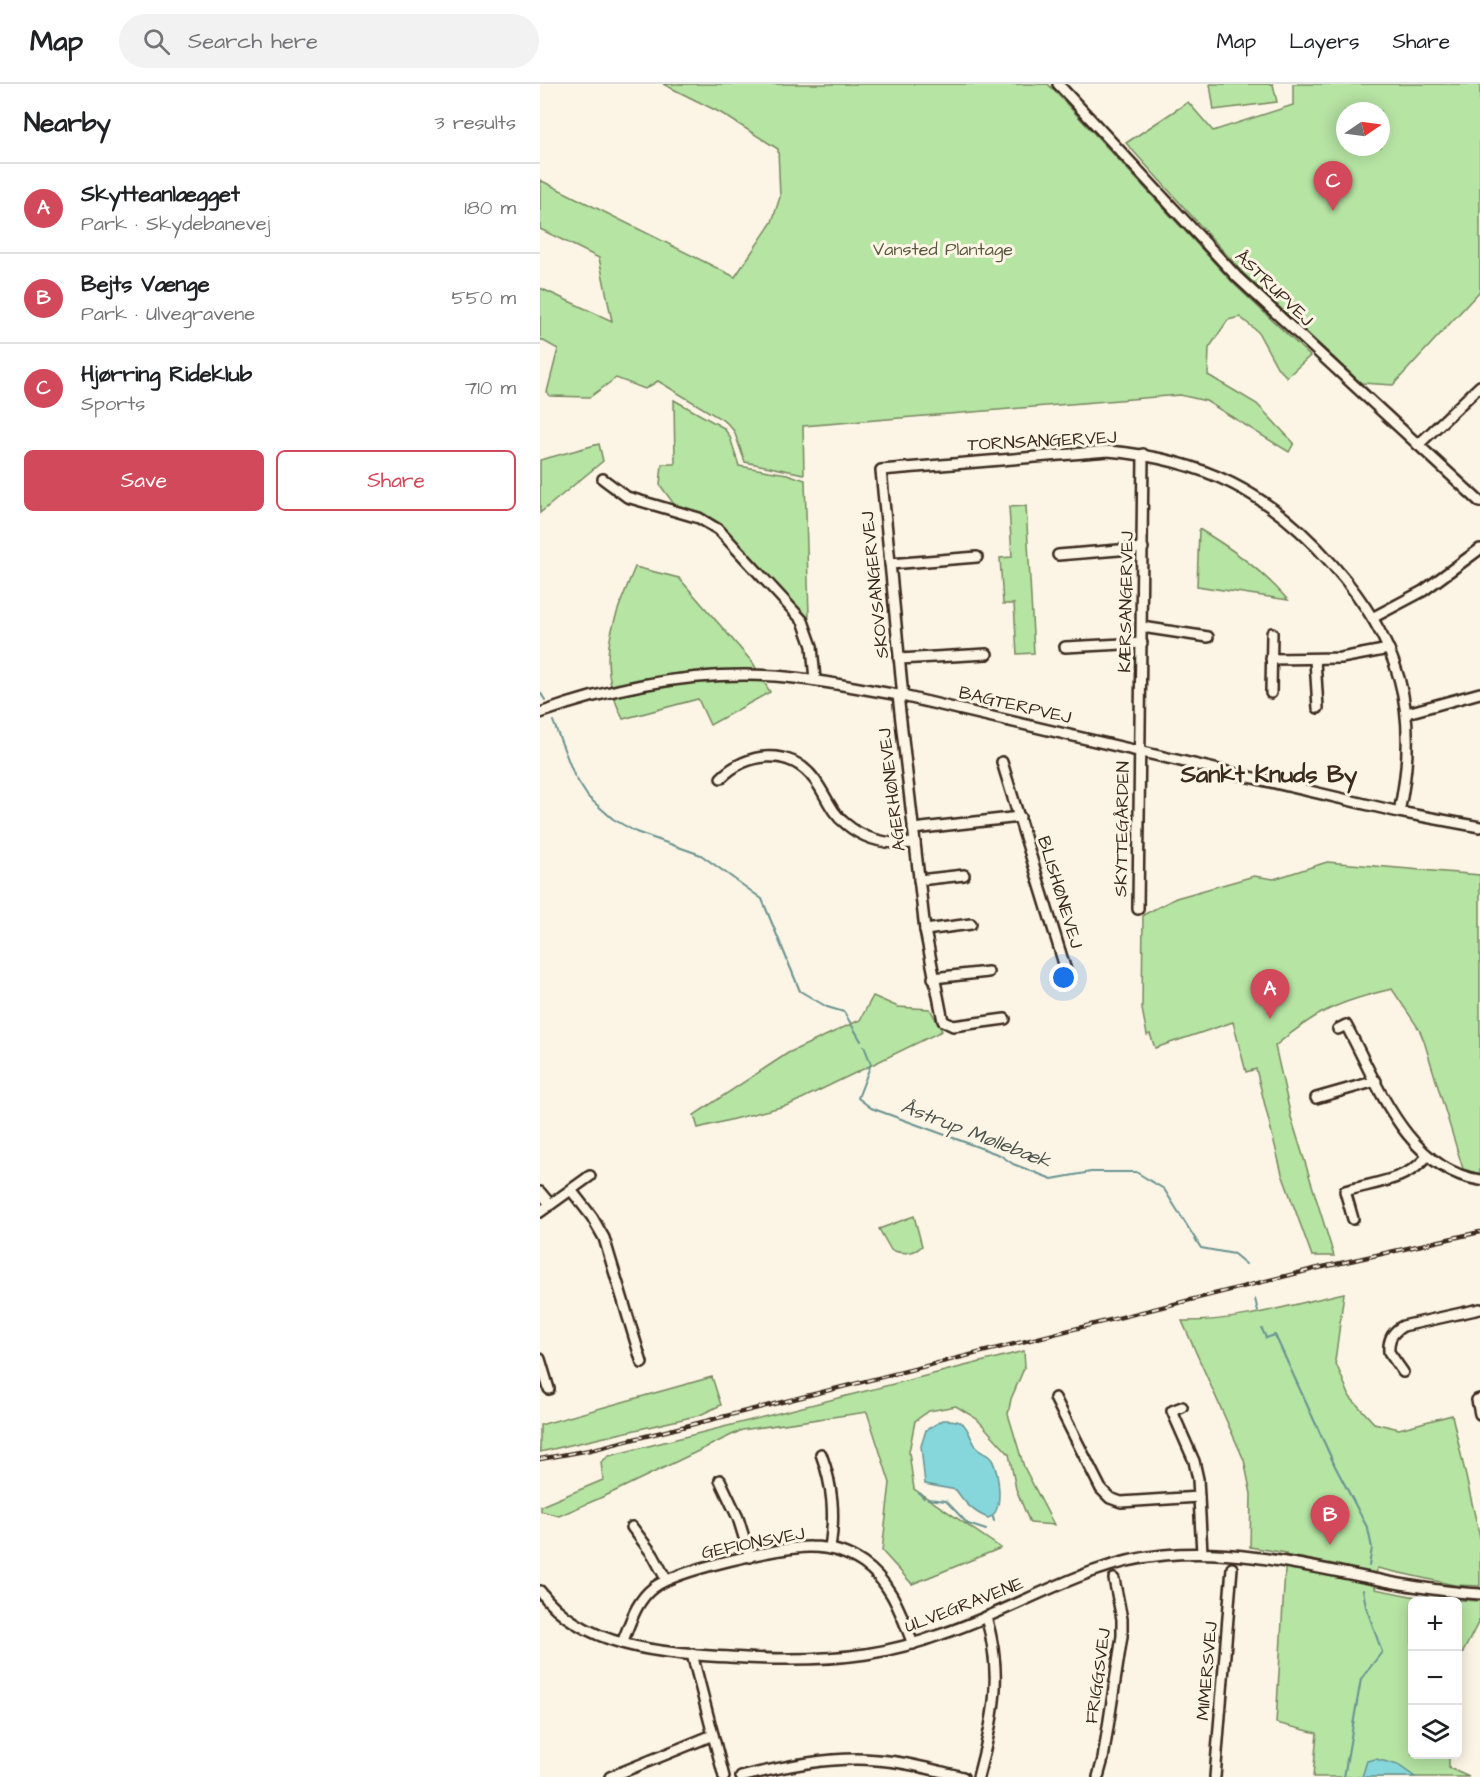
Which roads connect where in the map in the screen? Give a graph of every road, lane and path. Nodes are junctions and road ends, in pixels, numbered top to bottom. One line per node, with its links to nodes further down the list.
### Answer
1 (1058, 84): 3 (street, ÅSTRUPVEJ)
2 (1480, 386): 3 (street)
3 (1418, 445): 7 (street, ÅSTRUPVEJ)
4 (1143, 454): 5 (street, TORNSANGERVEJ); 8 (street, KÆRSANGERVEJ); 13 (street, TORNSANGERVEJ)
5 (881, 470): 12 (street, SKOVSANGERVEJ)
6 (603, 479): 24 (street)
7 (1480, 502)
8 (1143, 548): 10 (street); 14 (street, KÆRSANGERVEJ)
9 (1480, 549): 13 (street)
10 (1058, 555)
11 (977, 557): 12 (street)
12 (890, 564): 21 (street, SKOVSANGERVEJ)
13 (1374, 617): 19 (street, TORNSANGERVEJ)
14 (1142, 627): 16 (street); 17 (street, KÆRSANGERVEJ)
15 (1272, 633): 22 (street)
16 (1208, 637)
17 (1142, 643): 18 (street); 31 (street, KÆRSANGERVEJ)
18 (1065, 647)
19 (1389, 649): 23 (street); 30 (street, TORNSANGERVEJ)
20 (987, 654): 21 (street)
21 (899, 659): 27 (street, SKOVSANGERVEJ)
22 (1271, 659): 23 (street); 25 (street)
23 (1315, 660): 28 (street)
24 (815, 680): 27 (street, BAGTERPVEJ); 29 (street, BAGTERPVEJ)
25 (1271, 693)
26 (1480, 693): 30 (street)
27 (901, 696): 31 (street, BAGTERPVEJ); 37 (street, AGERHØNEVEJ)
28 (1318, 708)
29 (540, 713)
30 (1407, 713): 34 (street, TORNSANGERVEJ)
31 (1140, 750): 34 (street, BAGTERPVEJ); 41 (street, SKYTTEGÅRDEN)
32 (1002, 762): 35 (street, BLISHØNEVEJ)
33 (721, 778): 38 (street)
34 (1399, 812): 36 (street, BAGTERPVEJ)
35 (1020, 818): 37 (street, BLISHØNEVEJ); 45 (street, BLISHØNEVEJ)
36 (1480, 827)
37 (913, 829): 38 (street, AGERHØNEVEJ)
38 (915, 843): 40 (street, AGERHØNEVEJ)
39 (964, 875): 40 (street)
40 (919, 880): 43 (street, AGERHØNEVEJ)
41 (1138, 909)
42 (971, 924): 43 (street)
43 (925, 930): 46 (street, AGERHØNEVEJ)
44 (988, 972): 46 (street)
45 (1068, 977)
46 (933, 978): 47 (street, AGERHØNEVEJ)
47 (1005, 1019)
48 (1338, 1029): 49 (street)
49 (1376, 1081): 50 (street); 51 (street)
50 (1316, 1098)
51 (1427, 1156): 53 (street); 58 (street)
52 (590, 1176): 54 (street)
53 (1480, 1180)
54 (571, 1190): 56 (street); 61 (street)
55 (540, 1192): 56 (street)
56 (550, 1204): 57 (street)
57 (540, 1212)
58 (1353, 1219)
59 (1480, 1308): 62 (street)
60 (540, 1359): 63 (street)
61 (642, 1363)
62 (1403, 1372)
63 (549, 1389)
64 (1055, 1398): 70 (street)
65 (1480, 1400): 67 (street)
66 (1182, 1407): 70 (street)
67 (1480, 1414)
68 (821, 1455): 72 (street)
69 (720, 1480): 74 (street)
70 (1199, 1497): 73 (street)
71 (632, 1527): 76 (street)
72 (830, 1549): 74 (street, GEFIONSVEJ); 83 (street, GEFIONSVEJ)
73 (1202, 1553): 79 (street, ULVEGRAVENE); 81 (street, ULVEGRAVENE)
74 (750, 1557): 76 (street, GEFIONSVEJ)
75 (1232, 1568): 92 (street, MIMERSVEJ)
76 (666, 1579): 82 (street, GEFIONSVEJ)
77 (1114, 1579): 91 (street, FRIGGSVEJ)
78 (540, 1591): 80 (street, ULVEGRAVENE)
79 (1480, 1594)
80 (543, 1603): 82 (street, ULVEGRAVENE)
81 (986, 1617): 83 (street, ULVEGRAVENE); 90 (street)
82 (622, 1643): 84 (street, ULVEGRAVENE)
83 (913, 1644): 84 (street, ULVEGRAVENE)
84 (692, 1654): 85 (street)
85 (713, 1735): 86 (street); 87 (street)
86 (610, 1777)
87 (724, 1777)
88 (741, 1777): 89 (street)
89 (963, 1777)
90 (978, 1777)
91 (1098, 1777)
92 (1215, 1777)

